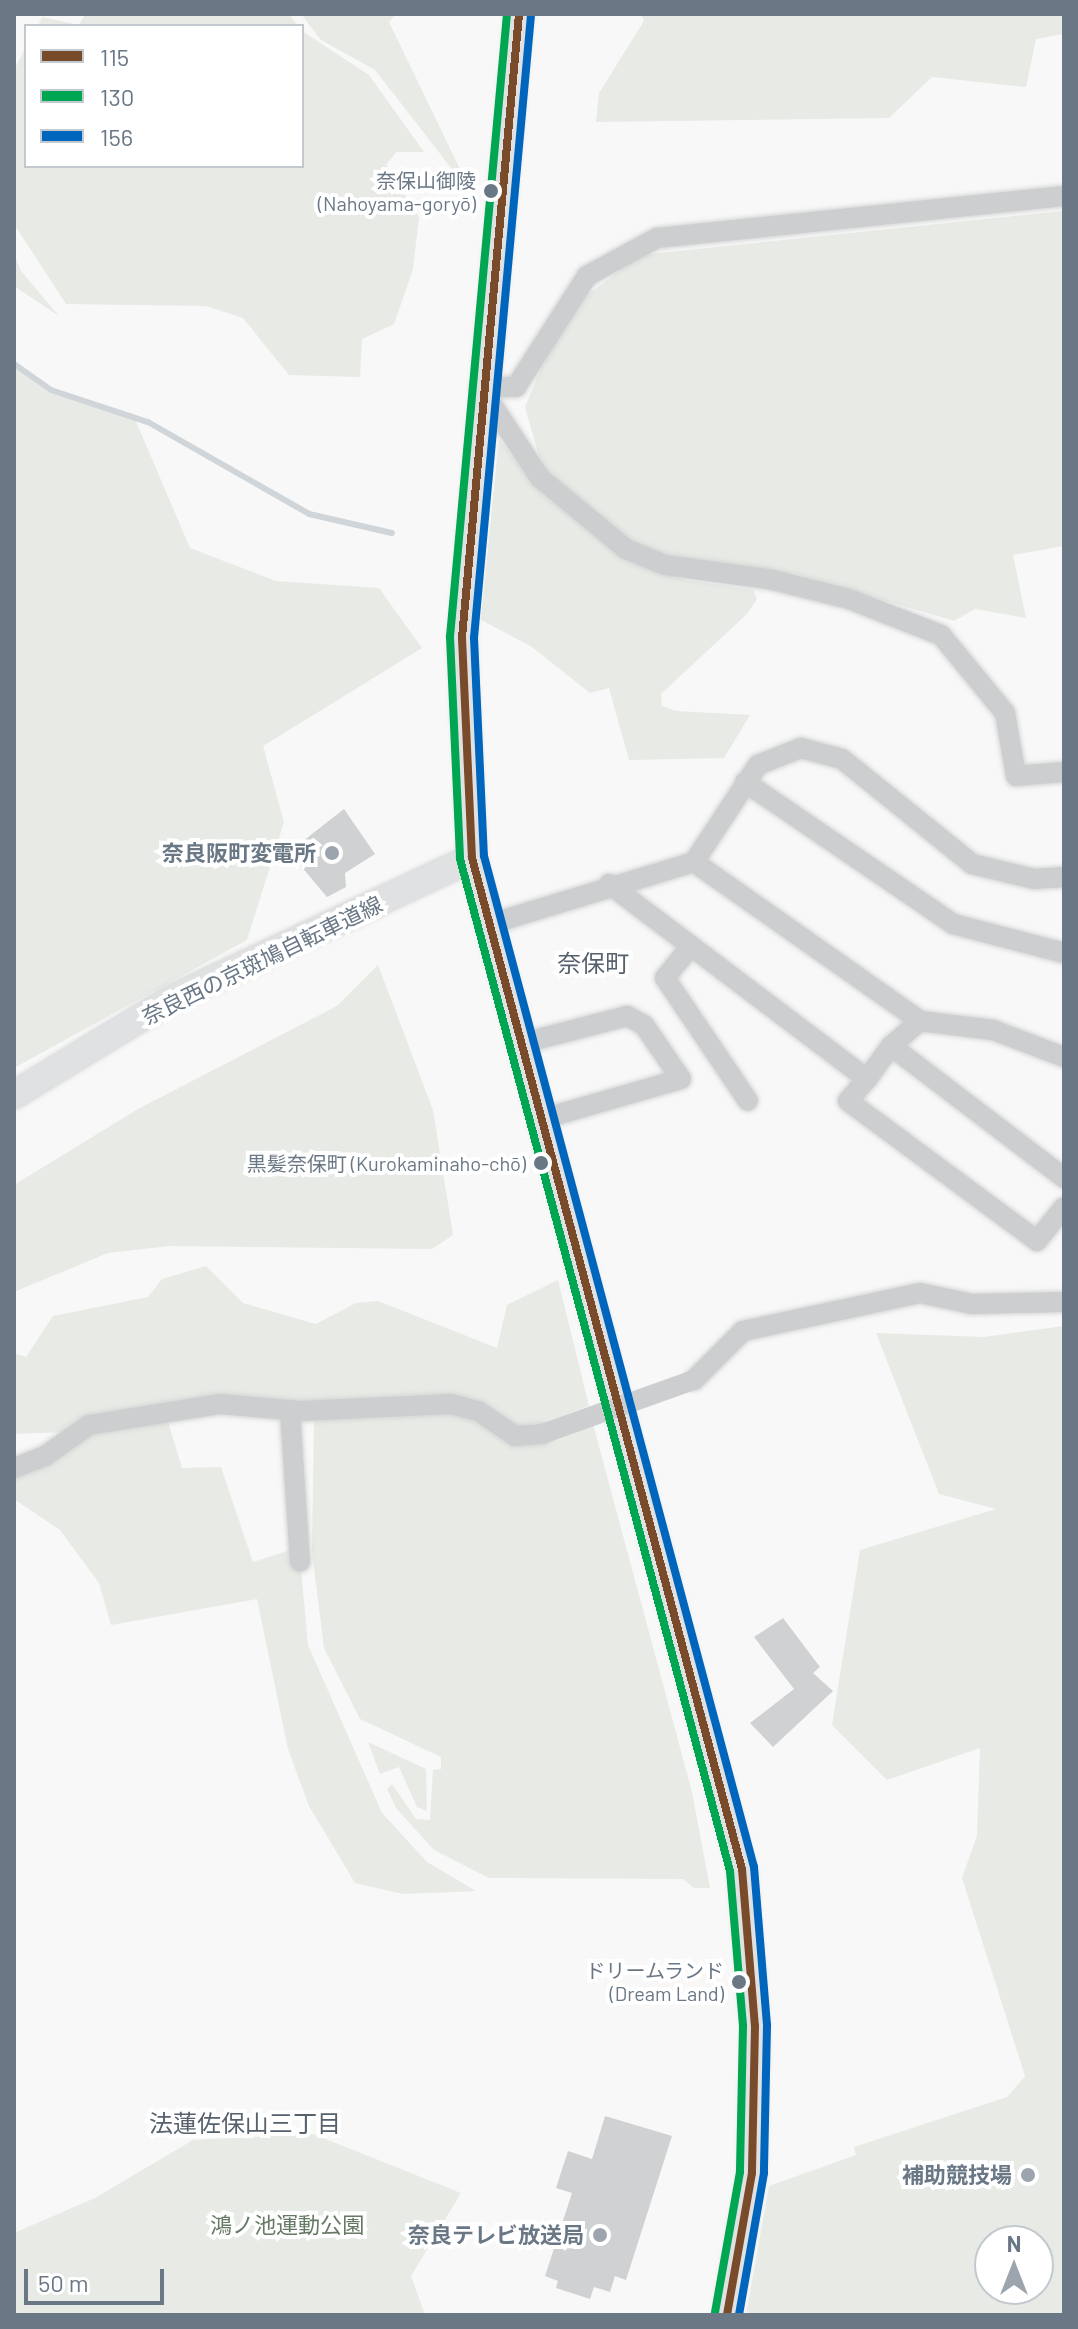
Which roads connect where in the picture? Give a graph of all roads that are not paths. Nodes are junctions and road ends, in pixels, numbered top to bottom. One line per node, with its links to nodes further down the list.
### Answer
1 (519, 14): 3 (main road)
2 (1064, 196): 3 (street)
3 (480, 387): 4 (street); 6 (main road)
4 (1064, 772)
5 (745, 782): 7 (street); 8 (street); 12 (street)
6 (472, 858): 10 (main road); 18 (main road, 奈良西の京斑鳩自転車道線)
7 (694, 862): 9 (street); 13 (street)
8 (1064, 877)
9 (609, 884): 10 (street); 11 (street)
10 (487, 925): 14 (main road)
11 (691, 946): 17 (street); 19 (street)
12 (1064, 953)
13 (920, 1021): 15 (street); 16 (street)
14 (519, 1044): 20 (main road); 20 (street)
15 (891, 1046): 17 (street); 21 (street)
16 (1064, 1057)
17 (867, 1079): 22 (street)
18 (14, 1095)
19 (748, 1101)
20 (542, 1119): 27 (main road)
21 (1064, 1178)
22 (1064, 1207)
23 (1064, 1302): 24 (street, bridge)
24 (290, 1411): 25 (street); 26 (street)
25 (14, 1468)
26 (300, 1562)
27 (727, 2315)

